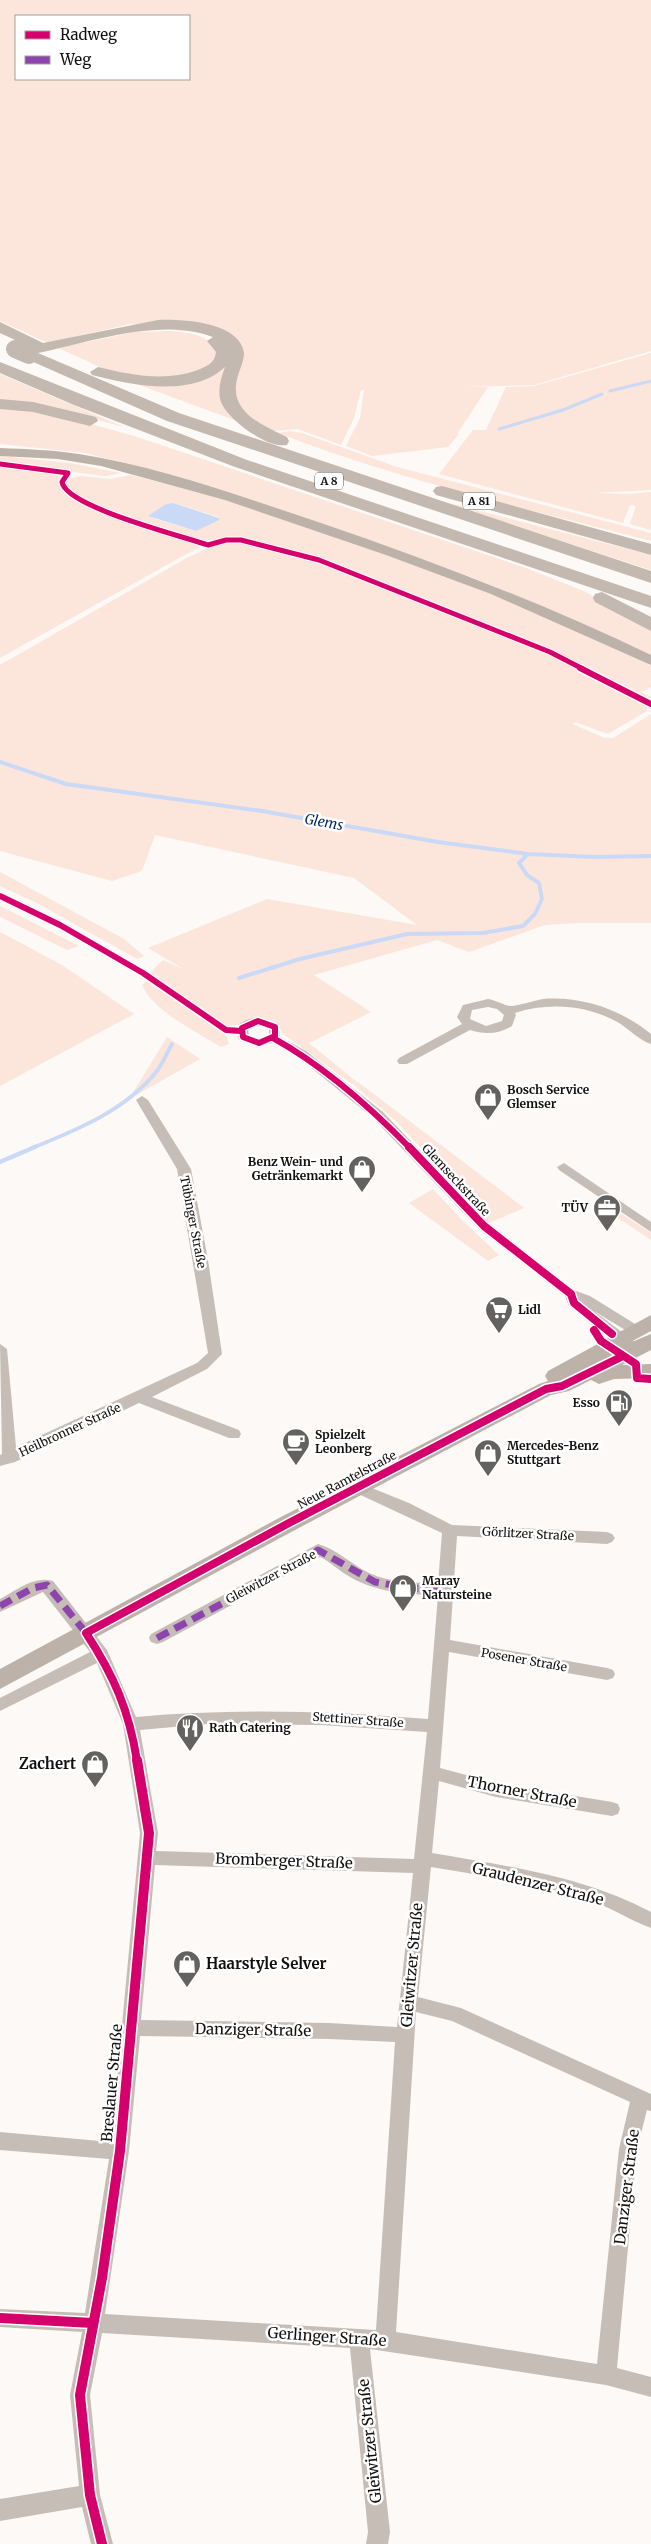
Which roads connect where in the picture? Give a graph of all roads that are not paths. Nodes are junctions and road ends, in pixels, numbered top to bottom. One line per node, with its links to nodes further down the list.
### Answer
1 (0, 327): 4 (highway, A 81)
2 (99, 336): 4 (highway); 5 (highway); 8 (highway)
3 (0, 341): 4 (highway, A 8)
4 (18, 354): 5 (highway, A 81); 10 (highway, A 8); 12 (highway, A 81); 16 (highway, A 8)
5 (91, 370): 8 (highway, A 81)
6 (0, 404): 12 (highway)
7 (0, 446): 11 (main road)
8 (296, 447): 14 (highway, A 81)
9 (0, 452): 11 (main road)
10 (272, 452): 14 (highway); 15 (highway, A 8)
11 (56, 455): 19 (main road)
12 (223, 458): 13 (highway, A 81)
13 (458, 538): 17 (highway, A 81); 18 (highway)
14 (646, 546)
15 (651, 577)
16 (651, 589)
17 (651, 602)
18 (651, 625)
19 (651, 661)
20 (508, 1010): 21 (street); 21 (street); 23 (street)
21 (470, 1025): 24 (street)
22 (273, 1038): 28 (street, Glemseckstraße)
23 (651, 1040)
24 (403, 1061)
25 (142, 1100): 30 (street, Tübinger Straße)
26 (564, 1167): 27 (street)
27 (651, 1228)
28 (643, 1340): 32 (main road, Neue Ramtelstraße); 33 (main road, Neue Ramtelstraße)
29 (0, 1349): 36 (street)
30 (215, 1354): 34 (street, Heilbronner Straße)
31 (651, 1371): 32 (main road)
32 (568, 1383): 33 (main road, Neue Ramtelstraße)
33 (546, 1389): 37 (main road, Neue Ramtelstraße)
34 (139, 1397): 35 (street); 36 (street, Heilbronner Straße)
35 (234, 1434)
36 (5, 1460)
37 (357, 1487): 38 (street); 42 (main road, Neue Ramtelstraße)
38 (450, 1530): 39 (street, Görlitzer Straße); 40 (street, Gleiwitzer Straße)
39 (607, 1538)
40 (445, 1589): 43 (street, Gleiwitzer Straße); 44 (street, Gleiwitzer Straße)
41 (0, 1606): 42 (street, Breslauer Straße)
42 (86, 1633): 45 (street, Breslauer Straße); 47 (main road, Neue Ramtelstraße)
43 (157, 1638)
44 (442, 1644): 46 (street, Posener Straße); 50 (street, Gleiwitzer Straße)
45 (101, 1654): 48 (street); 49 (street, Breslauer Straße)
46 (607, 1674)
47 (0, 1680)
48 (0, 1704)
49 (131, 1724): 50 (street, Stettiner Straße); 53 (street, Breslauer Straße)
50 (436, 1726): 51 (street, Gleiwitzer Straße)
51 (432, 1772): 52 (street, Thorner Straße); 54 (street, Gleiwitzer Straße)
52 (612, 1809)
53 (147, 1858): 54 (street, Bromberger Straße); 57 (street, Breslauer Straße)
54 (421, 1862): 55 (street, Graudenzer Straße); 56 (street, Gleiwitzer Straße)
55 (651, 1922)
56 (410, 2003): 58 (street, Gleiwitzer Straße); 59 (street, Danziger Straße)
57 (131, 2028): 58 (street, Danziger Straße); 61 (street, Breslauer Straße)
58 (405, 2035): 65 (street, Gleiwitzer Straße)
59 (646, 2101): 66 (street, Danziger Straße)
60 (0, 2142): 61 (street)
61 (120, 2151): 63 (street, Breslauer Straße)
62 (0, 2318): 63 (street, Gerlinger Straße)
63 (93, 2323): 64 (street, Gerlinger Straße); 68 (street, Breslauer Straße)
64 (359, 2338): 65 (street, Gerlinger Straße); 71 (street, Gleiwitzer Straße)
65 (386, 2340): 66 (street, Gerlinger Straße)
66 (606, 2375): 67 (street, Gerlinger Straße)
67 (651, 2387)
68 (90, 2495): 69 (street); 70 (street, Breslauer Straße)
69 (0, 2510)
70 (102, 2544)
71 (377, 2544)

